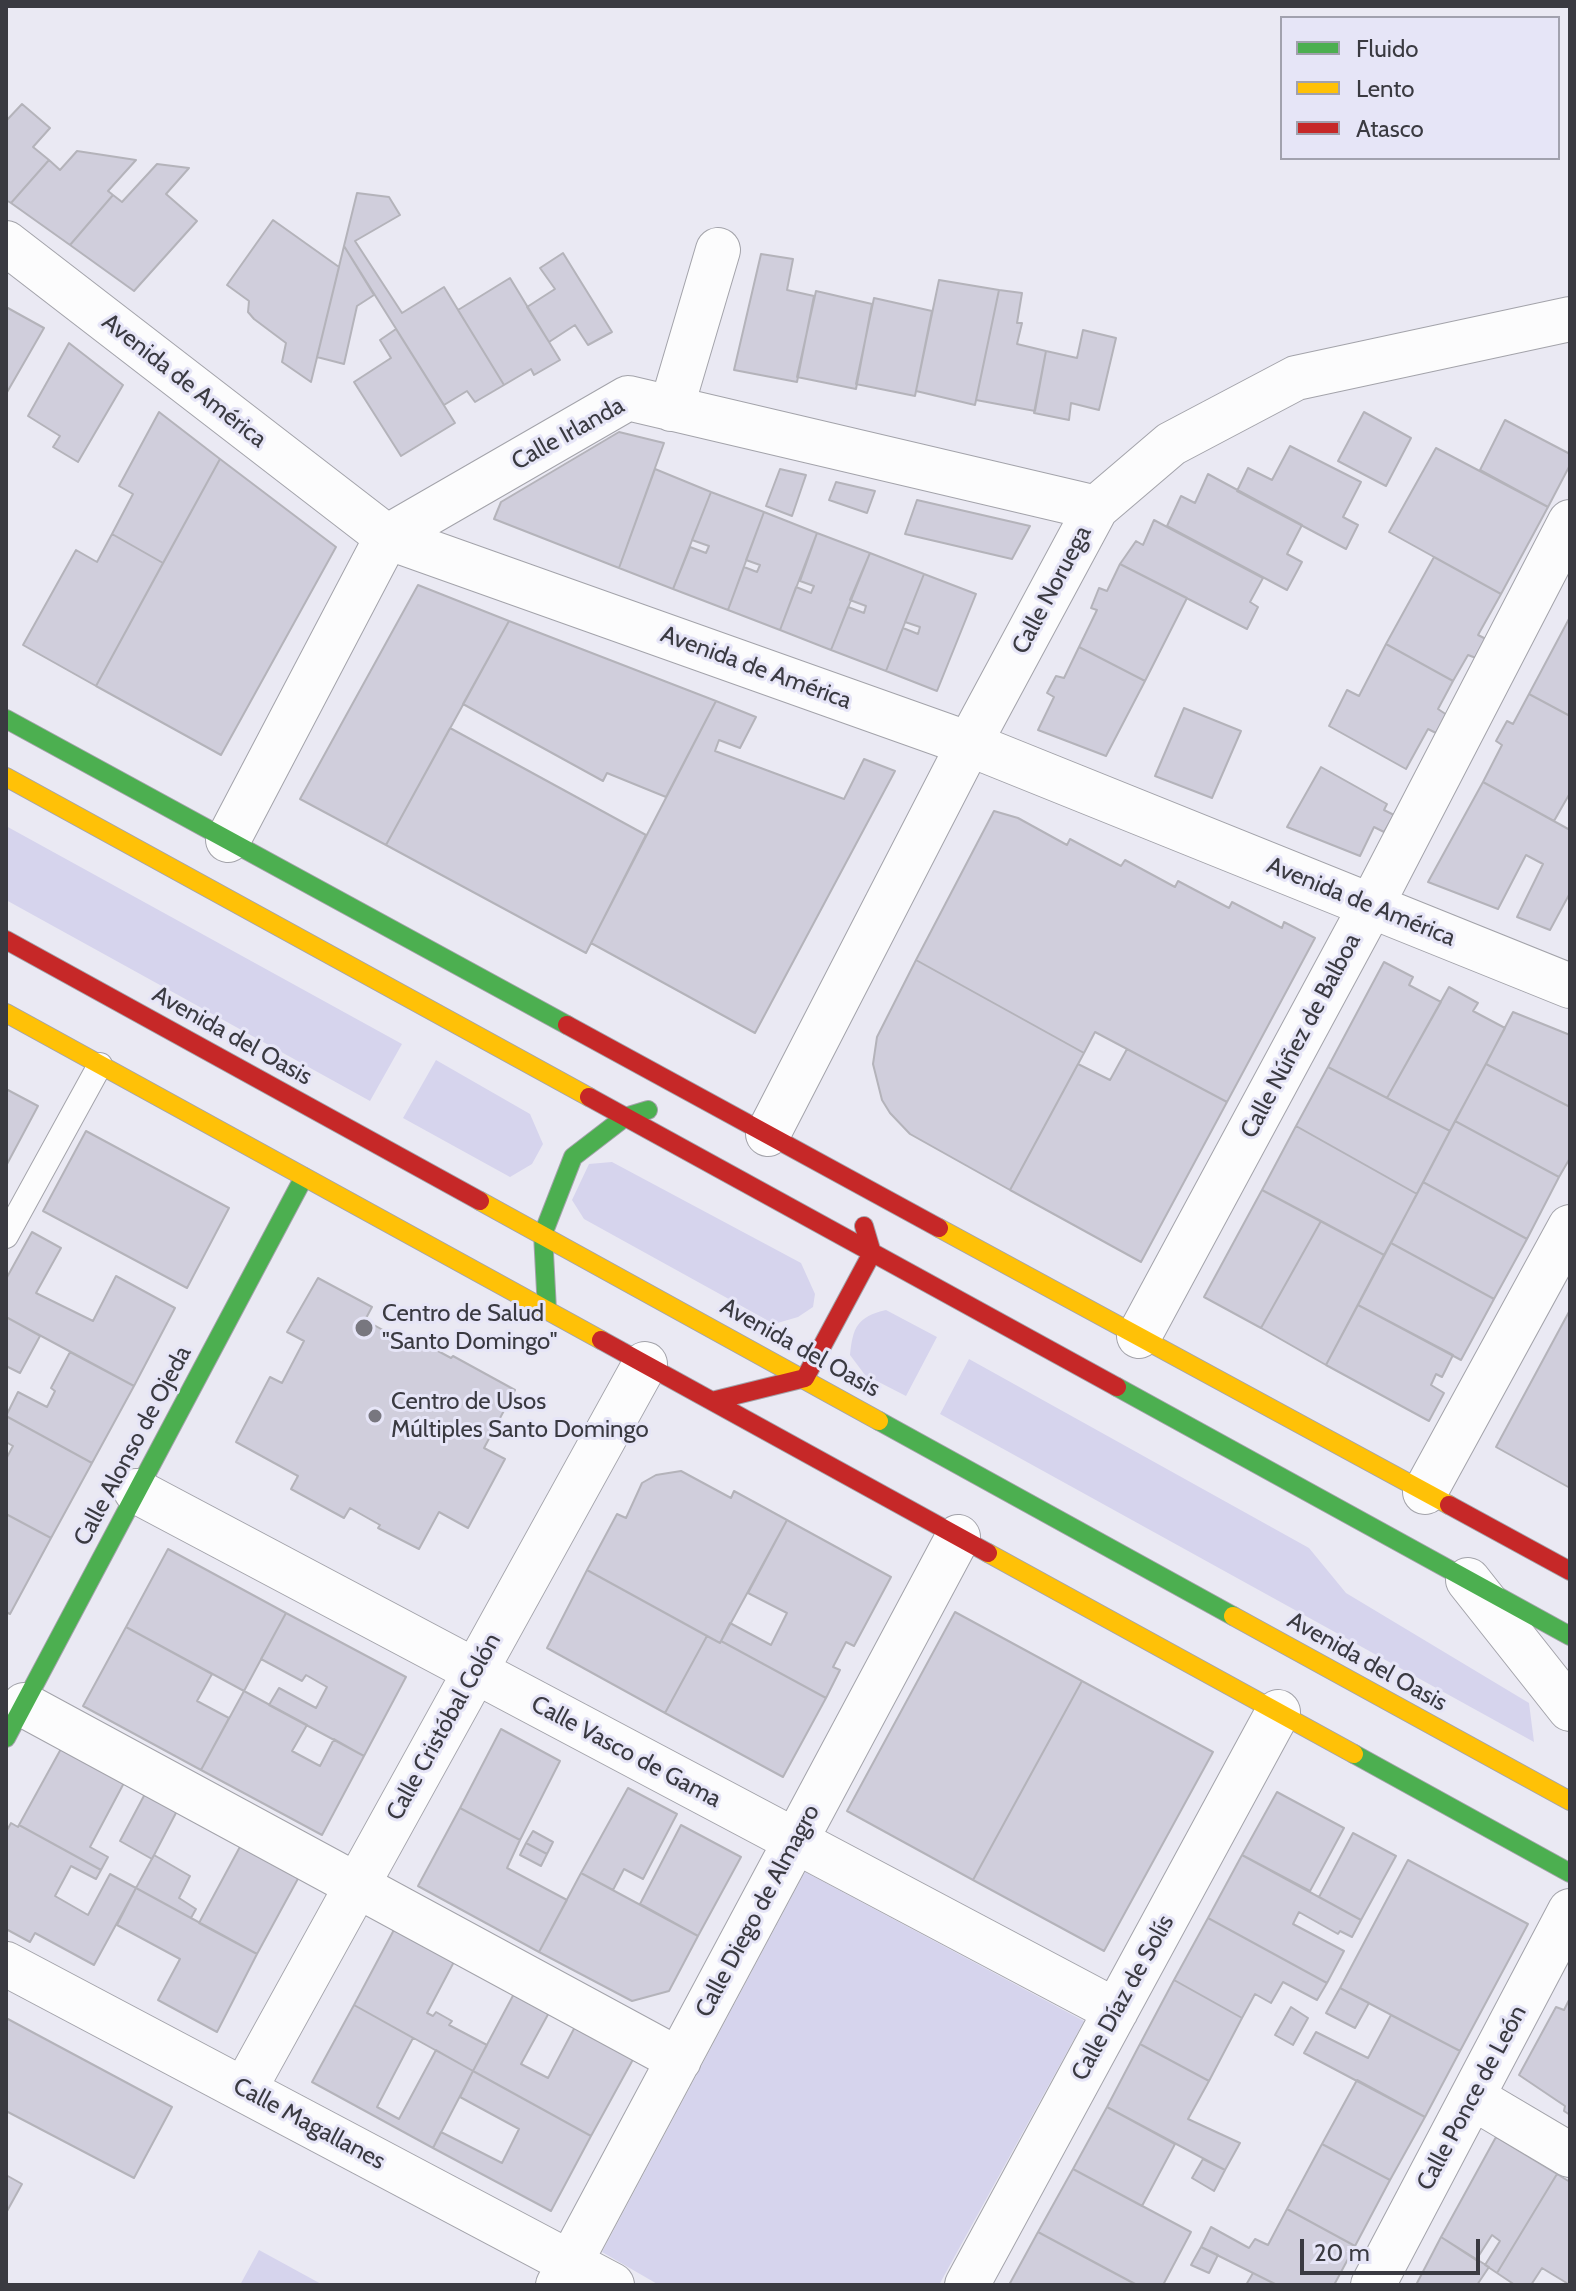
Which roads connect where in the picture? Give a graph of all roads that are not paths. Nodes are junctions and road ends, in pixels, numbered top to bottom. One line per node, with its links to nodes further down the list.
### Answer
1 (6, 243): 7 (street, Avenida de América)
2 (718, 250): 4 (street)
3 (1570, 319): 5 (street, Calle Noruega)
4 (671, 409): 5 (street, Calle Irlanda); 7 (street, Calle Irlanda)
5 (1096, 508): 9 (street, Calle Noruega)
6 (1570, 522): 12 (street, Calle Núñez de Balboa)
7 (387, 537): 9 (street, Avenida de América); 11 (street)
8 (6, 719): 11 (street)
9 (969, 744): 12 (street, Avenida de América); 19 (street, Calle Noruega)
10 (6, 777): 18 (street)
11 (228, 840): 17 (street)
12 (1371, 906): 14 (street, Avenida de América); 27 (street, Calle Núñez de Balboa)
13 (6, 940): 23 (street, Avenida del Oasis)
14 (1570, 986)
15 (6, 1013): 16 (street)
16 (100, 1065): 20 (street); 24 (lane)
17 (697, 1095): 18 (street); 19 (street)
18 (625, 1117): 23 (street); 25 (street)
19 (768, 1134): 21 (street)
20 (304, 1177): 26 (street); 31 (street, Calle Alonso de Ojeda)
21 (852, 1180): 25 (street); 27 (street)
22 (1570, 1227): 32 (street)
23 (543, 1234): 26 (street); 29 (street, Avenida del Oasis)
24 (6, 1236)
25 (872, 1253): 29 (street); 35 (street)
26 (547, 1310): 28 (street)
27 (1139, 1336): 32 (street)
28 (645, 1364): 30 (street); 37 (street, Calle Cristóbal Colón)
29 (805, 1378): 30 (street); 41 (street, Avenida del Oasis)
30 (712, 1401): 33 (street)
31 (136, 1491): 37 (street, Calle Vasco de Gama); 40 (street, Calle Alonso de Ojeda)
32 (1425, 1492): 34 (street)
33 (958, 1537): 39 (street); 42 (street, Calle Diego de Almagro)
34 (1570, 1571)
35 (1468, 1580): 36 (street); 38 (street)
36 (1570, 1636)
37 (475, 1672): 42 (street, Calle Vasco de Gama); 44 (street, Calle Cristóbal Colón)
38 (1570, 1709)
39 (1278, 1712): 43 (street); 47 (street, Calle Díaz de Solís)
40 (15, 1722): 44 (street)
41 (1570, 1801)
42 (795, 1843): 47 (street, Calle Vasco de Gama); 48 (street, Calle Diego de Almagro)
43 (1570, 1873)
44 (357, 1885): 48 (street); 49 (street, Calle Cristóbal Colón)
45 (1570, 1911): 50 (street, Calle Ponce de León)
46 (6, 1964): 49 (street, Calle Magallanes)
47 (1116, 2011): 54 (street, Calle Díaz de Solís)
48 (679, 2060): 52 (street, Calle Diego de Almagro)
49 (244, 2090): 52 (street, Calle Magallanes)
50 (1472, 2097): 51 (street); 55 (street, Calle Ponce de León)
51 (1570, 2155)
52 (564, 2273): 53 (street, Calle Magallanes)
53 (612, 2285)
54 (967, 2285)
55 (1373, 2285)

